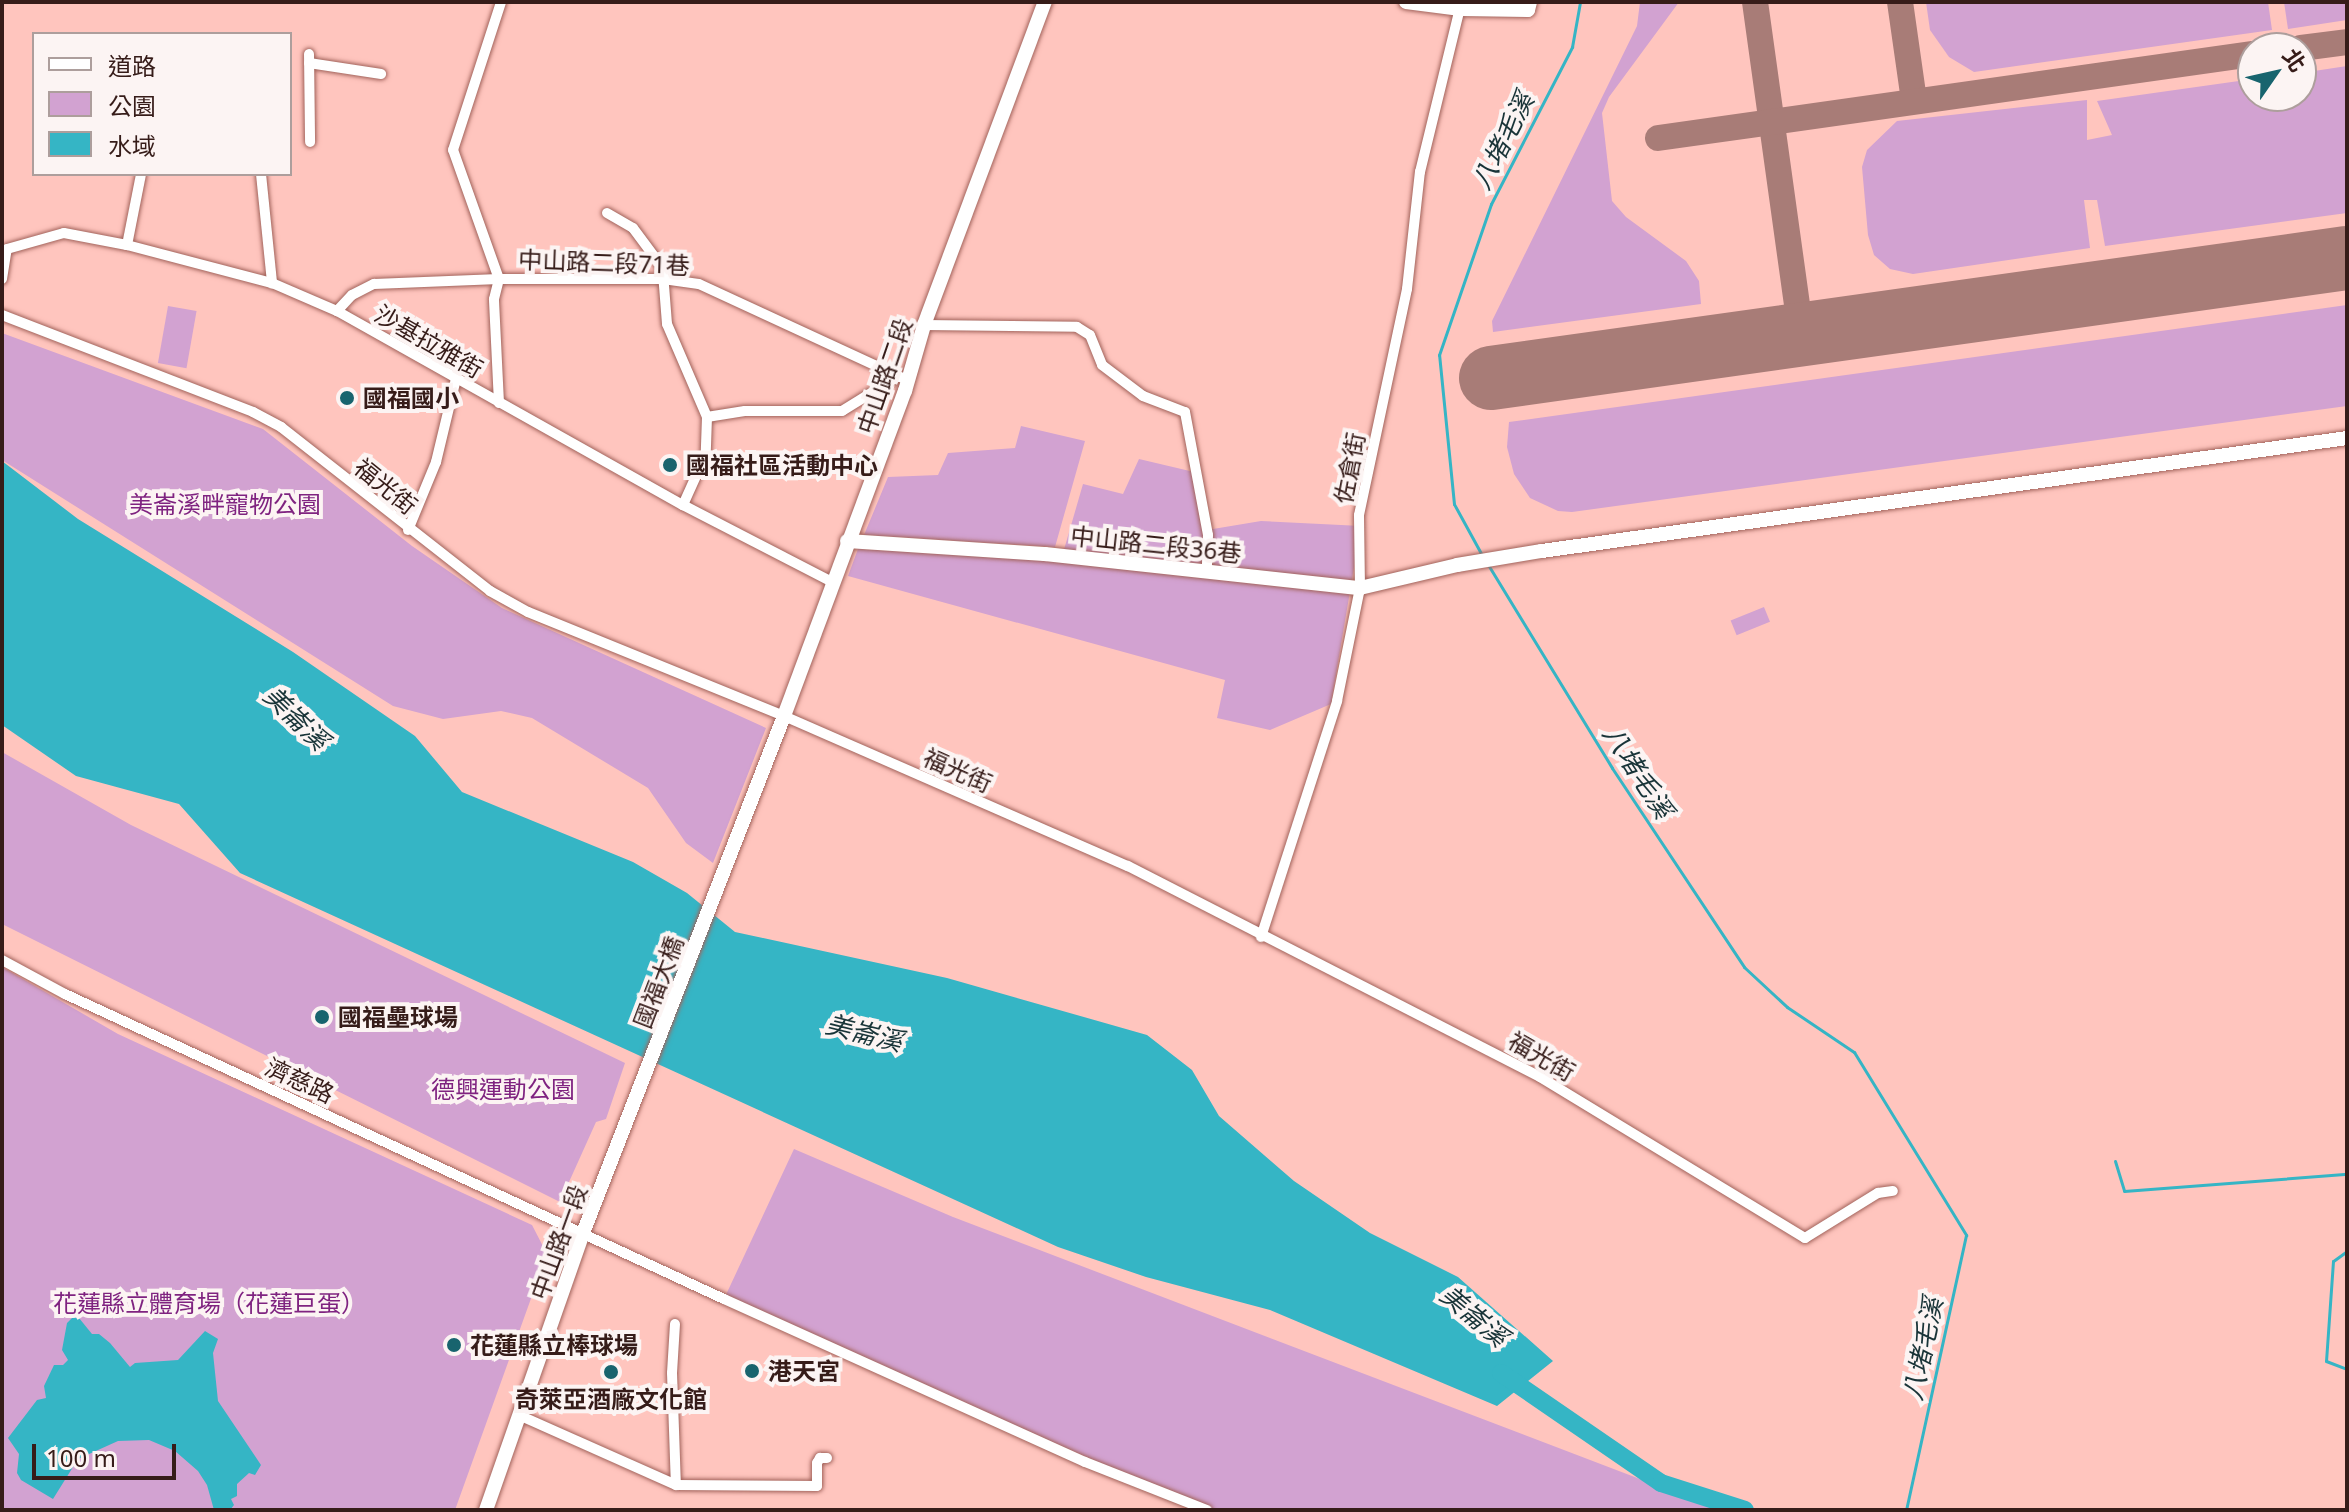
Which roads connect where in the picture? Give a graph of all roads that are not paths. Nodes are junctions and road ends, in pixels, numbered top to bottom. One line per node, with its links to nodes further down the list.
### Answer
1 (501, 2): 13 (street)
2 (1045, 2): 18 (street, 中山路二段)
3 (1406, 2): 5 (street)
4 (1530, 2): 5 (street)
5 (1461, 5): 29 (street, 佐倉街)
6 (381, 74): 7 (street)
7 (310, 142)
8 (141, 176): 11 (street)
9 (261, 176): 15 (street)
10 (607, 213): 14 (street)
11 (127, 245): 12 (street, 沙基拉雅街); 15 (street, 沙基拉雅街)
12 (2, 279)
13 (499, 279): 14 (street, 中山路二段71巷); 16 (street, 中山路二段71巷); 21 (street)
14 (663, 279): 19 (street, 中山路二段71巷); 22 (street)
15 (272, 283): 16 (street, 沙基拉雅街)
16 (337, 311): 20 (street, 沙基拉雅街)
17 (2, 315): 25 (street, 福光街)
18 (924, 325): 19 (street, 中山路二段); 27 (street)
19 (902, 378): 22 (street); 26 (street, 中山路二段)
20 (456, 379): 21 (street, 沙基拉雅街); 25 (street)
21 (499, 403): 24 (street, 沙基拉雅街)
22 (707, 417): 24 (street)
23 (2347, 438): 29 (street, 中山路二段36巷)
24 (683, 505): 28 (street, 沙基拉雅街)
25 (408, 530): 30 (street, 福光街)
26 (847, 541): 27 (street, 中山路二段36巷); 28 (street, 中山路二段)
27 (1207, 572): 29 (street, 中山路二段36巷)
28 (832, 582): 30 (street, 中山路二段)
29 (1360, 588): 32 (street, 佐倉街)
30 (784, 716): 31 (street, 中山路二段); 32 (street, 福光街)
31 (730, 854): 34 (street, 國福大橋)
32 (1261, 937): 35 (street, 福光街)
33 (2, 960): 36 (street, 濟慈路)
34 (625, 1126): 36 (street, 中山路一段)
35 (1893, 1191)
36 (583, 1233): 38 (street, 中山路一段); 42 (street, 濟慈路)
37 (675, 1324): 40 (street)
38 (521, 1416): 40 (street); 41 (street, 中山路一段)
39 (827, 1458): 40 (street)
40 (676, 1485)
41 (486, 1510)
42 (1207, 1510)

